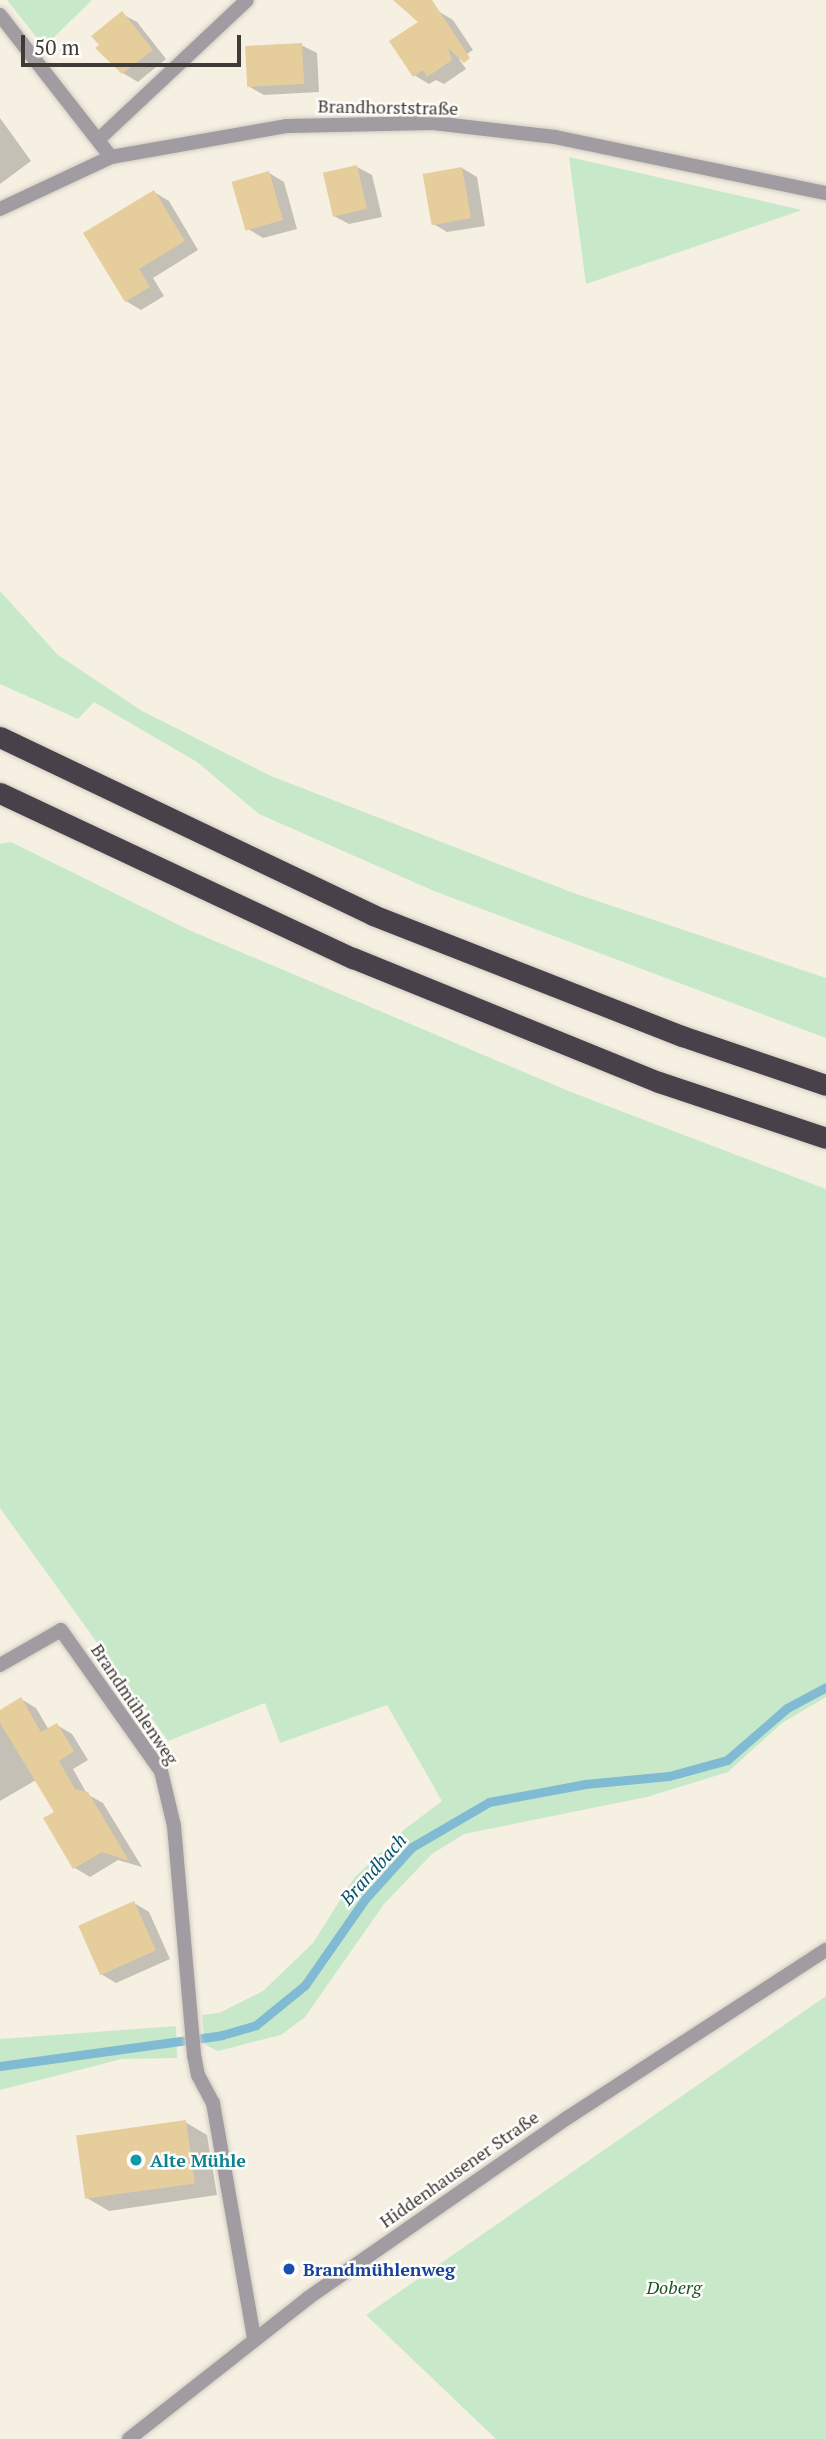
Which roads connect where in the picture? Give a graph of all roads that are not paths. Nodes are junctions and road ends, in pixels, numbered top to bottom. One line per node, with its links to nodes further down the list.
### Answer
1 (247, 0): 3 (street)
2 (0, 15): 3 (street)
3 (98, 139): 4 (street)
4 (111, 157): 5 (street, Brandhorststraße); 6 (street, Brandhorststraße)
5 (826, 193)
6 (0, 209)
7 (0, 737): 9 (highway)
8 (0, 793): 10 (highway)
9 (826, 1085)
10 (826, 1138)
11 (0, 1665): 13 (street, Brandmühlenweg)
12 (826, 1950): 13 (street, Hiddenhausener Straße)
13 (254, 2339): 14 (street, Hiddenhausener Straße)
14 (129, 2439)

